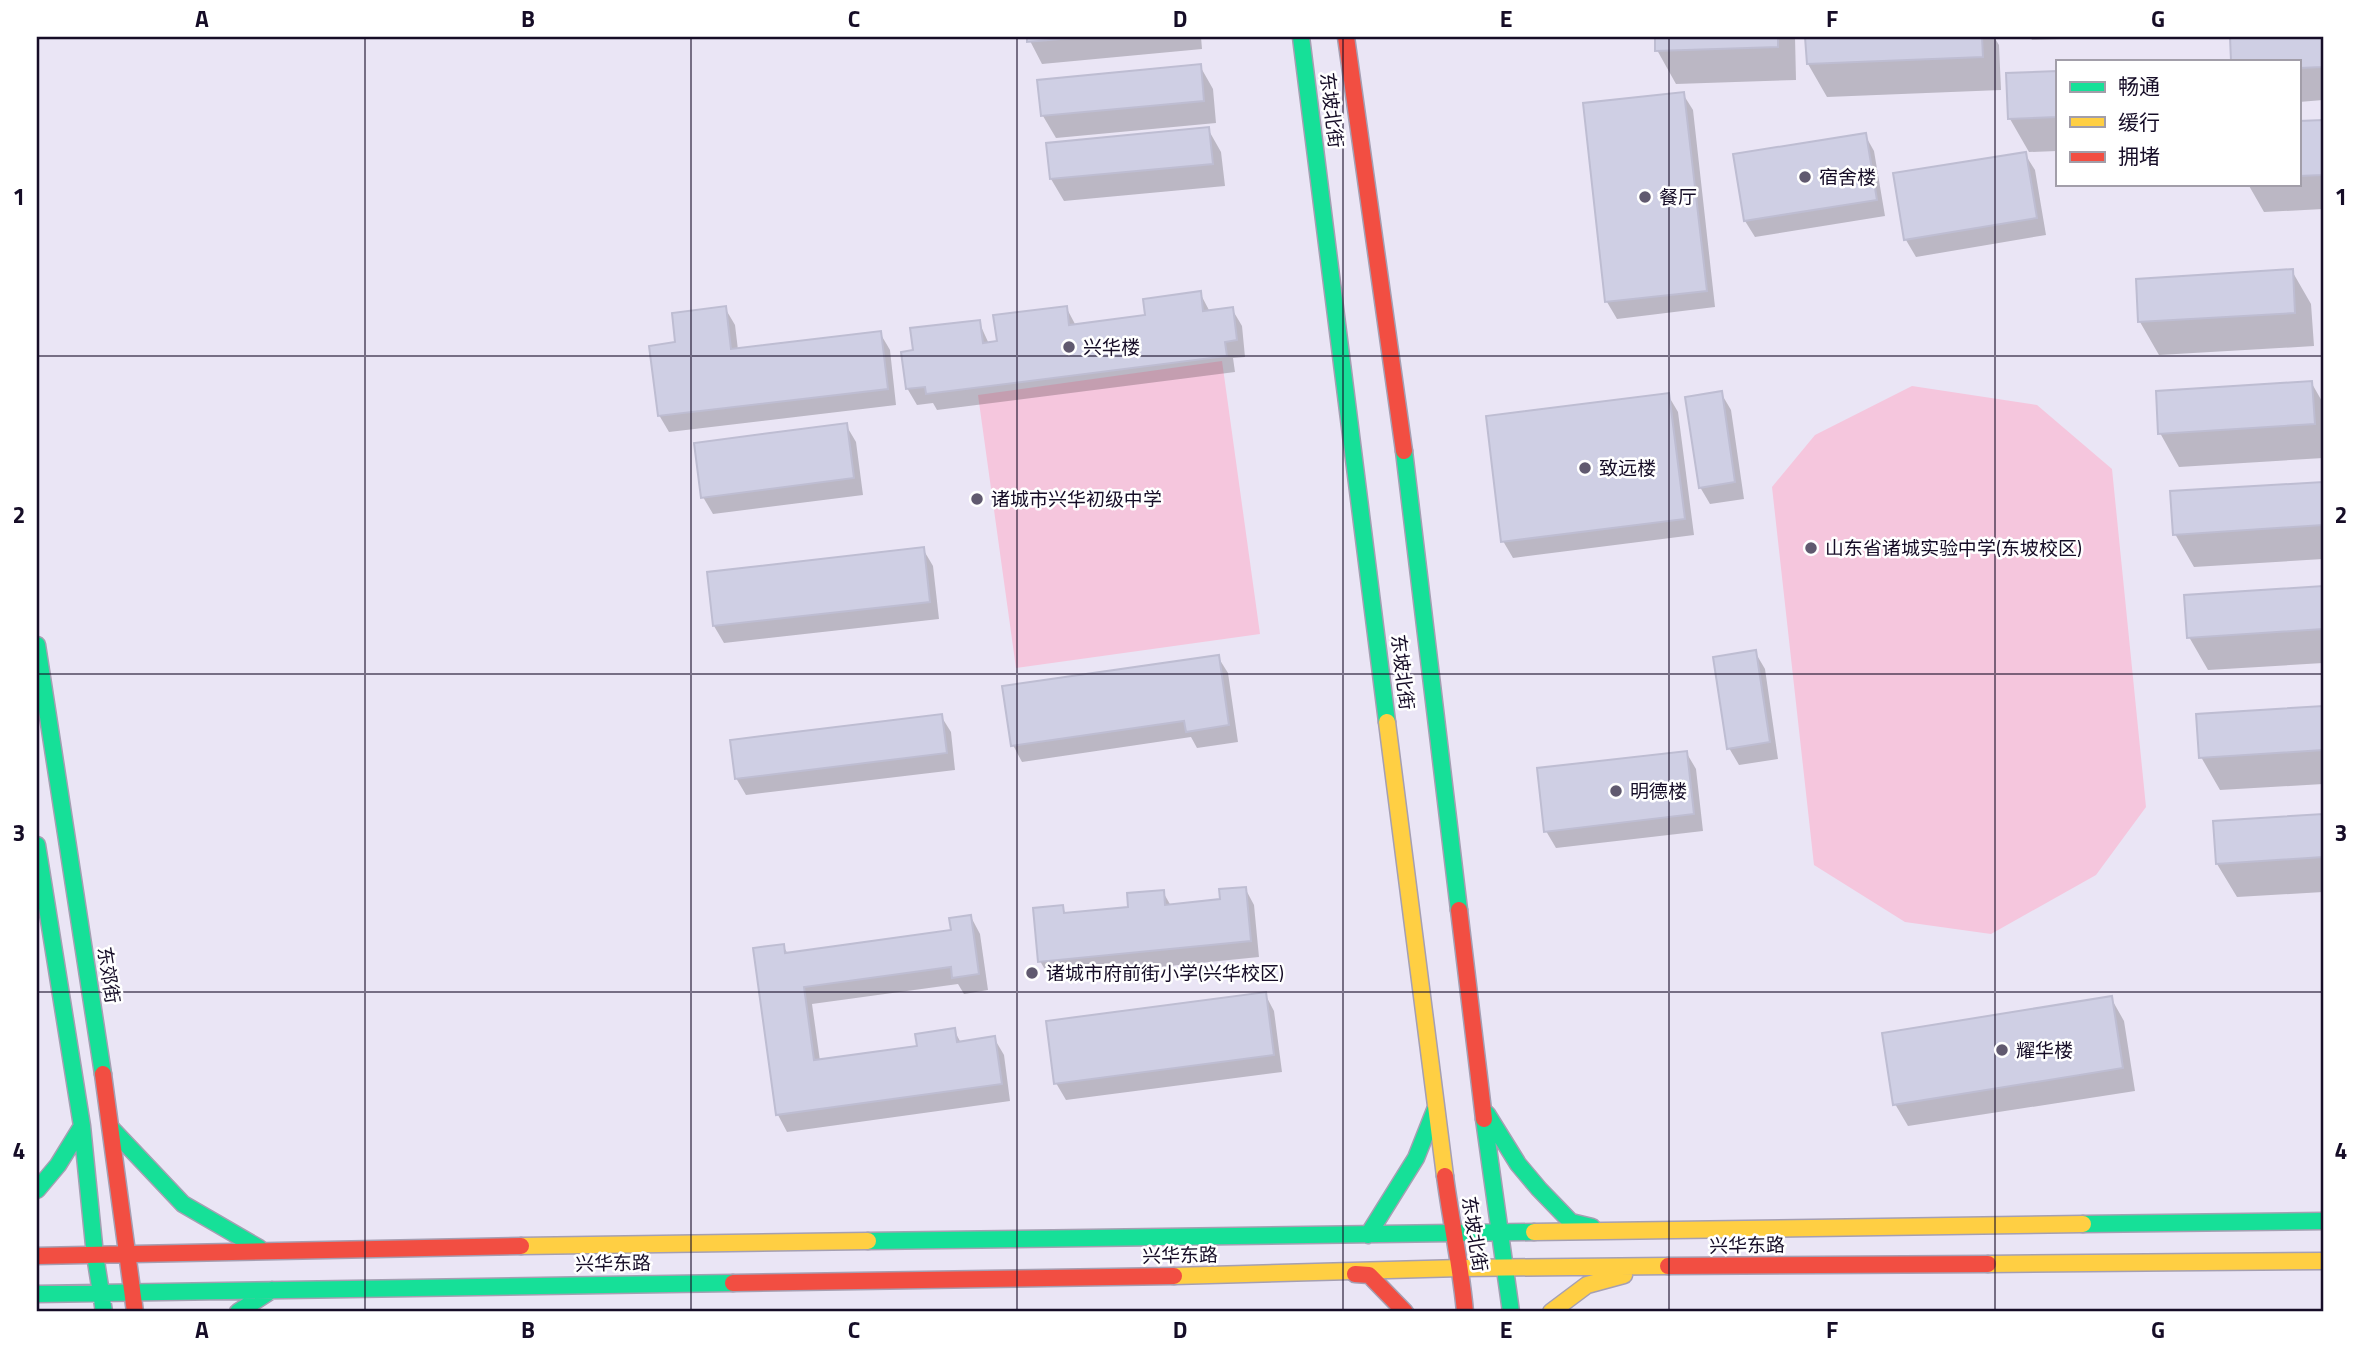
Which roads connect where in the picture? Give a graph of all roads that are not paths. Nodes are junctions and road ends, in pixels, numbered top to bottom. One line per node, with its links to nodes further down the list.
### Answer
1 (1301, 37): 5 (main road, 东坡北街)
2 (1346, 37): 6 (main road, 东坡北街)
3 (37, 645): 8 (main road, 东郊街)
4 (37, 845): 7 (main road)
5 (1437, 1106): 11 (main road, 东坡北街); 14 (main road)
6 (1482, 1106): 12 (main road, 东坡北街); 13 (main road)
7 (82, 1126): 9 (main road); 17 (main road)
8 (111, 1128): 15 (main road); 16 (main road, 东郊街)
9 (37, 1190)
10 (2323, 1221): 13 (main road)
11 (1452, 1233): 12 (main road); 14 (main road); 22 (main road, 东坡北街)
12 (1499, 1233): 13 (main road); 20 (main road, 东坡北街)
13 (1614, 1233)
14 (1368, 1236): 15 (main road)
15 (263, 1250): 16 (main road)
16 (126, 1254): 17 (main road); 25 (main road, 东郊街)
17 (95, 1255): 18 (main road); 27 (main road)
18 (37, 1256)
19 (2323, 1261): 21 (main road, 兴华东路)
20 (1505, 1267): 21 (main road, 兴华东路); 22 (main road, 兴华东路); 33 (main road, 东坡北街)
21 (1650, 1267): 34 (main road)
22 (1461, 1268): 23 (main road, 兴华东路); 32 (main road, 东坡北街)
23 (1336, 1273): 24 (main road, 兴华东路); 31 (main road)
24 (272, 1290): 25 (main road, 兴华东路); 30 (main road)
25 (133, 1293): 27 (main road, 兴华东路); 29 (main road, 东郊街)
26 (37, 1294): 27 (main road, 兴华东路)
27 (102, 1294): 28 (main road)
28 (104, 1312)
29 (135, 1312)
30 (238, 1312)
31 (1405, 1312)
32 (1465, 1312)
33 (1511, 1312)
34 (1551, 1312)

